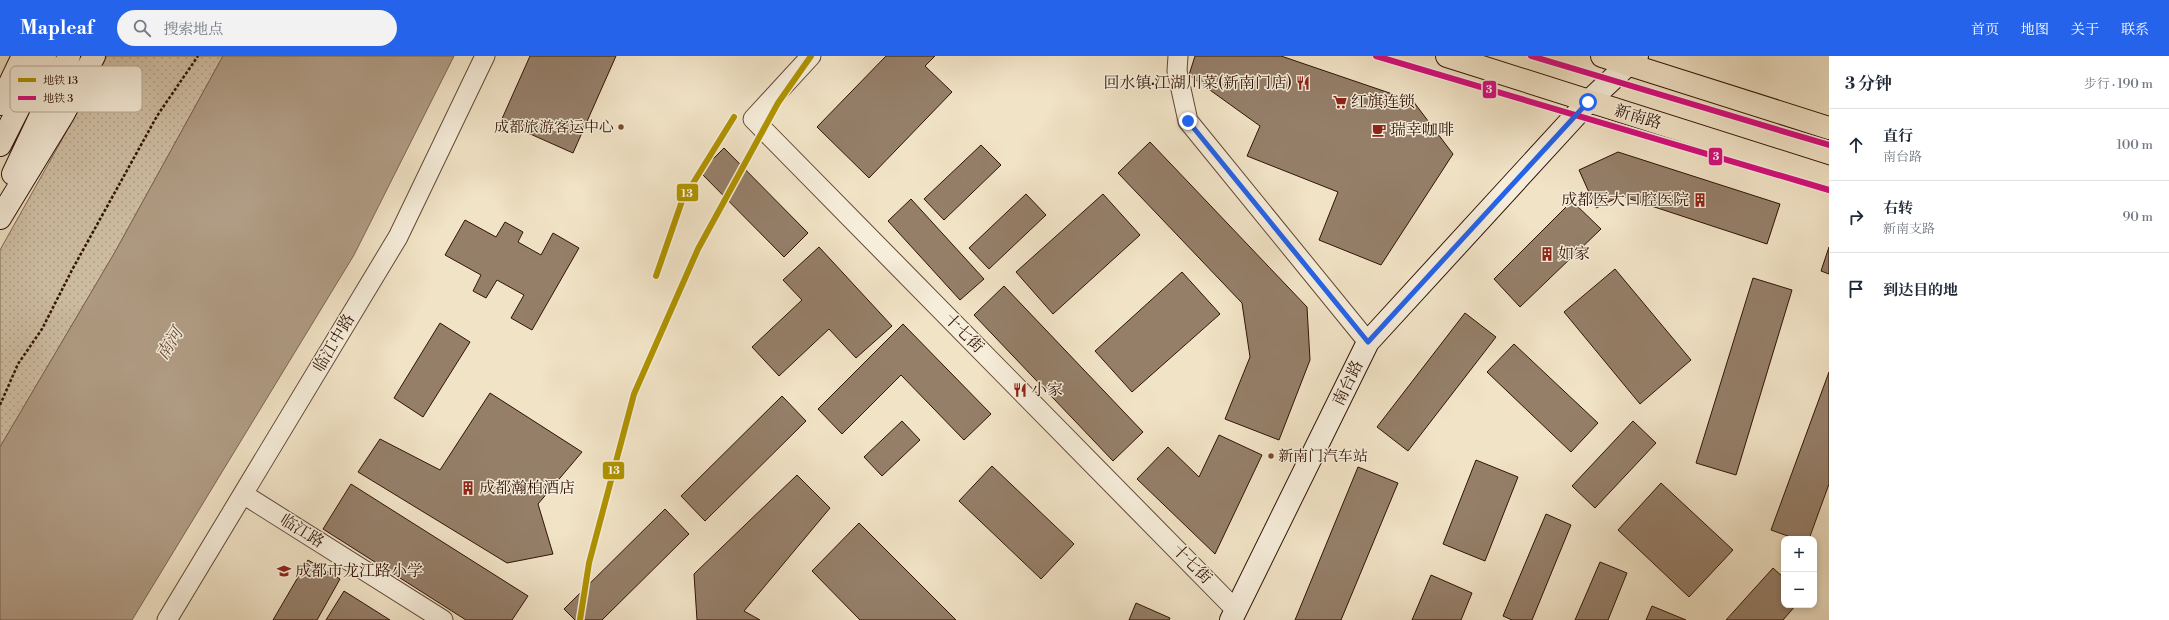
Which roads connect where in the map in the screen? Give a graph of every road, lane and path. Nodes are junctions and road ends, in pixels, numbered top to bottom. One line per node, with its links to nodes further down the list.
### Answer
1 (23, 56): 12 (street)
2 (45, 56): 13 (street)
3 (69, 56): 14 (street)
4 (94, 56): 15 (street)
5 (198, 56): 28 (path)
6 (485, 56): 29 (street, 临江中路)
7 (812, 56): 30 (street, 十七街)
8 (1178, 56): 27 (street)
9 (1447, 56): 17 (main road, 新南路)
10 (1602, 56): 11 (main road)
11 (1633, 60): 17 (street, 南台路); 22 (main road)
12 (18, 66)
13 (40, 66)
14 (64, 66)
15 (89, 66)
16 (10, 83): 18 (street)
17 (1588, 102): 24 (main road, 新南路); 27 (street, 南台路)
18 (0, 104)
19 (17, 112): 23 (street)
20 (43, 112): 25 (street)
21 (65, 112): 26 (street)
22 (1829, 128)
23 (0, 145)
24 (1829, 177)
25 (0, 202)
26 (0, 218)
27 (1368, 342): 30 (street, 南台路)
28 (0, 405)
29 (243, 494): 31 (street, 临江中路); 32 (street, 临江路)
30 (1233, 614)
31 (167, 620)
32 (443, 620)

